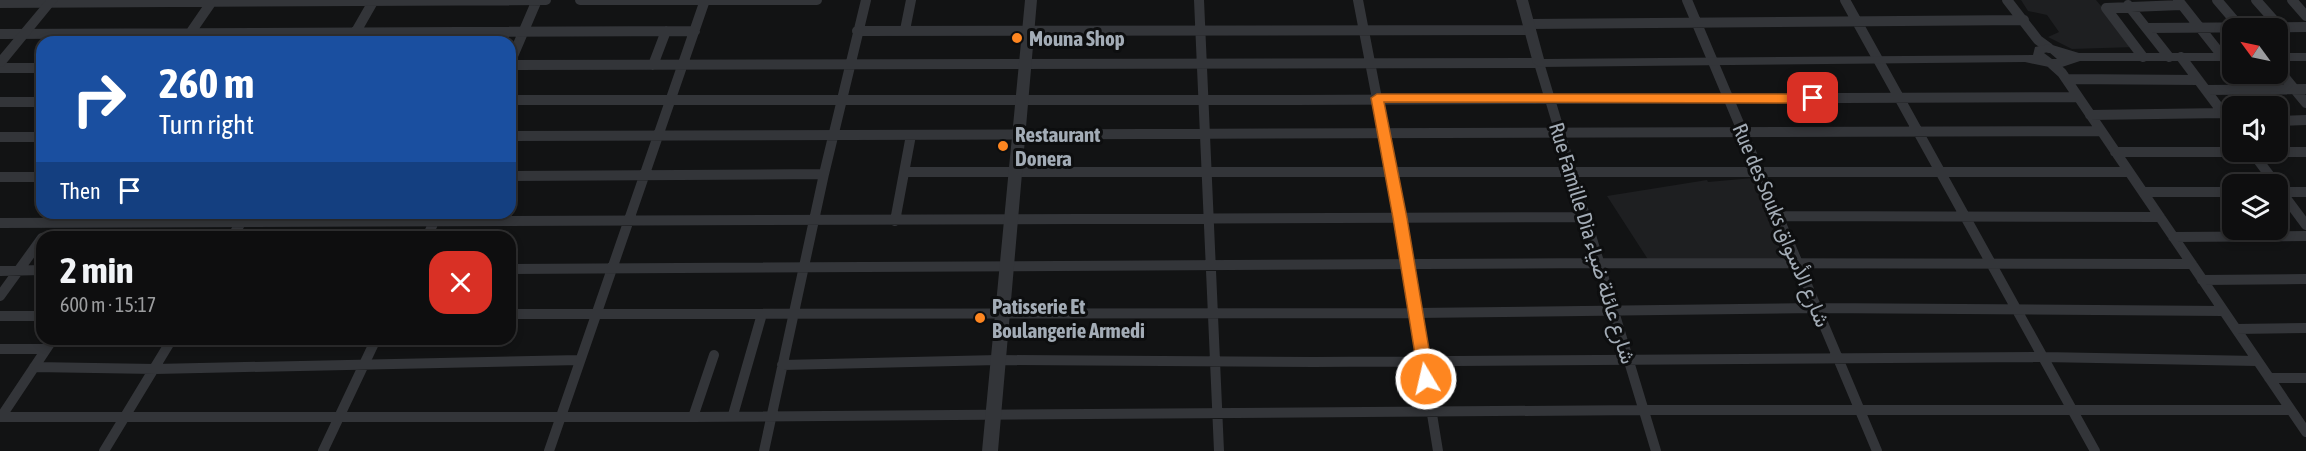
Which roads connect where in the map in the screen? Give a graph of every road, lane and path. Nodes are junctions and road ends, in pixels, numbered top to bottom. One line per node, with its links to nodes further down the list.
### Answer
1 (537, 0): 2 (street); 21 (street); 45 (street)
2 (546, 0)
3 (580, 0): 4 (street)
4 (705, 0): 5 (street); 41 (street)
5 (817, 0)
6 (866, 0): 42 (street)
7 (911, 0): 37 (street)
8 (1030, 0): 43 (street)
9 (1199, 0): 38 (street)
10 (1358, 0): 39 (street)
11 (1522, 0): 31 (street, Rue Famille Dia شارع عائلة ضياء)
12 (1687, 0): 30 (street, Rue des Souks شارع الأسواق)
13 (1845, 0): 29 (street)
14 (2007, 0): 28 (street)
15 (2217, 0): 26 (street)
16 (2256, 0): 27 (street)
17 (2292, 0): 25 (street)
18 (51, 1): 19 (street); 22 (street); 48 (street)
19 (162, 1): 20 (street)
20 (212, 1): 21 (street); 46 (street)
21 (374, 1): 44 (street)
22 (0, 3)
23 (2179, 3): 24 (street); 36 (street)
24 (2128, 5): 35 (street); 55 (street)
25 (2306, 16)
26 (2232, 18)
27 (2272, 18)
28 (2024, 20): 29 (street); 51 (street)
29 (1857, 22): 30 (street); 61 (street)
30 (1697, 23): 31 (street); 62 (street, Rue des Souks شارع الأسواق)
31 (1529, 27): 39 (street); 66 (street, Rue Famille Dia شارع عائلة ضياء)
32 (2222, 27): 36 (street)
33 (2288, 27): 34 (street)
34 (2306, 27)
35 (2147, 28): 36 (street); 56 (street)
36 (2200, 28): 53 (street)
37 (905, 30): 42 (street); 43 (street)
38 (1200, 30): 39 (street); 43 (street); 64 (street)
39 (1364, 30): 65 (street)
40 (666, 31): 41 (street); 45 (street); 71 (street)
41 (695, 31): 70 (street)
42 (857, 31): 68 (street)
43 (1028, 31): 69 (street)
44 (356, 32): 45 (street); 46 (street); 50 (street)
45 (524, 32): 52 (street)
46 (191, 33): 48 (street); 49 (street)
47 (0, 34): 48 (street)
48 (24, 34): 63 (street)
49 (189, 36)
50 (354, 36)
51 (2044, 48): 54 (street); 60 (street); 72 (street); 72 (street)
52 (516, 50)
53 (2222, 51)
54 (2080, 57): 55 (street); 72 (street)
55 (2143, 57): 56 (street)
56 (2175, 57): 57 (street); 75 (street)
57 (2222, 57)
58 (2288, 57): 59 (street)
59 (2306, 57)
60 (2025, 58): 61 (street); 72 (street)
61 (1878, 59): 62 (street); 80 (street)
62 (1713, 61): 66 (street); 89 (street, Rue des Souks شارع الأسواق)
63 (0, 63)
64 (1201, 63): 65 (street); 69 (street); 82 (street)
65 (1370, 63): 66 (street); 83 (street)
66 (1539, 63): 88 (street, Rue Famille Dia شارع عائلة ضياء)
67 (516, 64): 71 (street)
68 (850, 64): 69 (street); 70 (street); 87 (street)
69 (1025, 64): 85 (street)
70 (684, 65): 71 (street); 84 (street)
71 (653, 66)
72 (2058, 67): 75 (street); 81 (street)
73 (0, 68): 74 (street)
74 (36, 68)
75 (2198, 80): 79 (street)
76 (2288, 81): 77 (street)
77 (2295, 89): 78 (street); 79 (street); 92 (street)
78 (2306, 89)
79 (2206, 90): 93 (street)
80 (1899, 97): 81 (street); 89 (street); 100 (street)
81 (2078, 97): 95 (street)
82 (1203, 98): 83 (street); 85 (street); 104 (street)
83 (1377, 98): 88 (street); 101 (street)
84 (672, 99): 86 (street); 87 (street); 105 (street)
85 (1022, 99): 87 (street); 103 (street)
86 (516, 100)
87 (842, 100): 106 (street)
88 (1550, 100): 89 (street); 102 (street, Rue Famille Dia شارع عائلة ضياء)
89 (1730, 100): 99 (street, Rue des Souks شارع الأسواق)
90 (0, 102): 91 (street)
91 (36, 102)
92 (2306, 103)
93 (2222, 112)
94 (2222, 113): 95 (street)
95 (2090, 115): 98 (street)
96 (2306, 120): 97 (street)
97 (2288, 121)
98 (2101, 131): 100 (street); 111 (street)
99 (1743, 132): 100 (street); 102 (street); 120 (street, Rue des Souks شارع الأسواق)
100 (1918, 132): 121 (street)
101 (1384, 133): 102 (street); 104 (street); 118 (street)
102 (1560, 133): 119 (street, Rue Famille Dia شارع عائلة ضياء)
103 (1018, 134): 104 (street); 107 (street); 116 (street)
104 (1205, 134): 117 (street)
105 (658, 135): 106 (street); 108 (street); 123 (street)
106 (834, 135): 107 (street); 124 (street)
107 (911, 135): 115 (street)
108 (516, 136)
109 (0, 137): 110 (street)
110 (36, 137)
111 (2115, 152): 112 (street); 122 (street)
112 (2222, 152)
113 (2288, 152): 114 (street)
114 (2306, 152)
115 (905, 172): 116 (street); 144 (street)
116 (1015, 172): 117 (street); 142 (street)
117 (1206, 172): 118 (street); 141 (street)
118 (1391, 172): 119 (street); 137 (street)
119 (1572, 172): 120 (street); 135 (street, Rue Famille Dia شارع عائلة ضياء)
120 (1760, 172): 121 (street); 133 (street, Rue des Souks شارع الأسواق)
121 (1941, 172): 122 (street); 134 (street)
122 (2129, 172): 129 (street)
123 (644, 173): 124 (street); 125 (street); 145 (street)
124 (824, 174): 143 (street)
125 (516, 176)
126 (0, 177): 127 (street)
127 (36, 177)
128 (2288, 189): 131 (street)
129 (2143, 192): 130 (street); 136 (street)
130 (2222, 192)
131 (2306, 192)
132 (2288, 201): 148 (street)
133 (1778, 216): 134 (street); 154 (street, Rue des Souks شارع الأسواق)
134 (1965, 216): 136 (street); 155 (street)
135 (1585, 217): 137 (street); 153 (street, Rue Famille Dia شارع عائلة ضياء)
136 (2160, 217): 151 (street)
137 (1400, 218): 141 (street); 157 (street)
138 (56, 219): 147 (street)
139 (190, 219): 147 (street)
140 (484, 219): 145 (street)
141 (1208, 219): 142 (street); 159 (street)
142 (1011, 220): 144 (street); 158 (street)
143 (813, 221): 144 (street); 145 (street); 162 (street)
144 (895, 221)
145 (627, 222): 160 (street)
146 (0, 223): 147 (street)
147 (52, 224): 149 (street)
148 (2306, 225)
149 (47, 231)
150 (2306, 236): 151 (street)
151 (2174, 237): 156 (street)
152 (36, 246): 163 (street)
153 (1599, 263): 154 (street); 157 (street); 172 (street, Rue Famille Dia شارع عائلة ضياء)
154 (1798, 263): 155 (street); 169 (street, Rue des Souks شارع الأسواق)
155 (1991, 264): 156 (street); 170 (street)
156 (2192, 264): 167 (street)
157 (1408, 265): 159 (street); 176 (street)
158 (1006, 266): 159 (street); 162 (street); 174 (street)
159 (1210, 266): 175 (street)
160 (612, 267): 161 (street); 162 (street); 173 (street)
161 (516, 268)
162 (802, 269): 179 (street)
163 (19, 270): 164 (street); 165 (street); 168 (street)
164 (36, 270)
165 (0, 271)
166 (2306, 279): 167 (street)
167 (2202, 280): 171 (street)
168 (0, 296)
169 (1817, 308): 170 (street); 172 (street); 191 (street, Rue des Souks شارع الأسواق)
170 (2015, 308): 171 (street); 190 (street)
171 (2223, 311): 182 (street)
172 (1614, 312): 176 (street); 192 (street, Rue Famille Dia شارع عائلة ضياء)
173 (596, 313): 177 (street); 178 (street); 193 (street)
174 (1002, 313): 175 (street); 179 (street); 194 (street)
175 (1213, 313): 176 (street); 197 (street)
176 (1416, 313): 195 (street)
177 (516, 314)
178 (762, 314): 179 (street); 211 (street)
179 (794, 314): 199 (street)
180 (0, 316): 181 (street)
181 (36, 316)
182 (2236, 328): 183 (street); 196 (street)
183 (2306, 328)
184 (39, 345): 188 (street)
185 (48, 345): 200 (street)
186 (169, 345): 201 (street)
187 (373, 345): 198 (street)
188 (0, 349)
189 (714, 355): 216 (street)
190 (2043, 357): 191 (street); 196 (street); 204 (street)
191 (1838, 358): 192 (street); 206 (street, Rue des Souks شارع الأسواق)
192 (1628, 359): 195 (street); 205 (street, Rue Famille Dia شارع عائلة ضياء)
193 (580, 360): 198 (street); 209 (street)
194 (998, 360): 197 (street); 199 (street); 213 (street)
195 (1423, 361): 197 (street); 208 (street)
196 (2257, 361): 202 (street)
197 (1215, 362): 210 (street)
198 (364, 364): 201 (street); 215 (street)
199 (782, 365): 212 (street)
200 (34, 367): 201 (street); 214 (street)
201 (155, 369): 217 (street)
202 (2269, 378): 203 (street); 207 (street)
203 (2306, 378)
204 (2072, 409): 206 (street); 207 (street); 228 (street)
205 (1644, 410): 206 (street); 208 (street); 226 (street, Rue Famille Dia شارع عائلة ضياء)
206 (1860, 410): 227 (street, Rue des Souks شارع الأسواق)
207 (2291, 410): 218 (street)
208 (1432, 413): 210 (street); 225 (street)
209 (562, 414): 215 (street); 216 (street); 221 (street)
210 (1217, 414): 213 (street); 224 (street)
211 (733, 416): 212 (street); 216 (street)
212 (772, 416): 213 (street); 222 (street)
213 (993, 416): 223 (street)
214 (1, 417): 217 (street)
215 (339, 417): 217 (street); 220 (street)
216 (693, 417)
217 (124, 420): 219 (street)
218 (2306, 432)
219 (105, 451)
220 (323, 451)
221 (549, 451)
222 (764, 451)
223 (990, 451)
224 (1219, 451)
225 (1438, 451)
226 (1656, 451)
227 (1877, 451)
228 (2095, 451)

